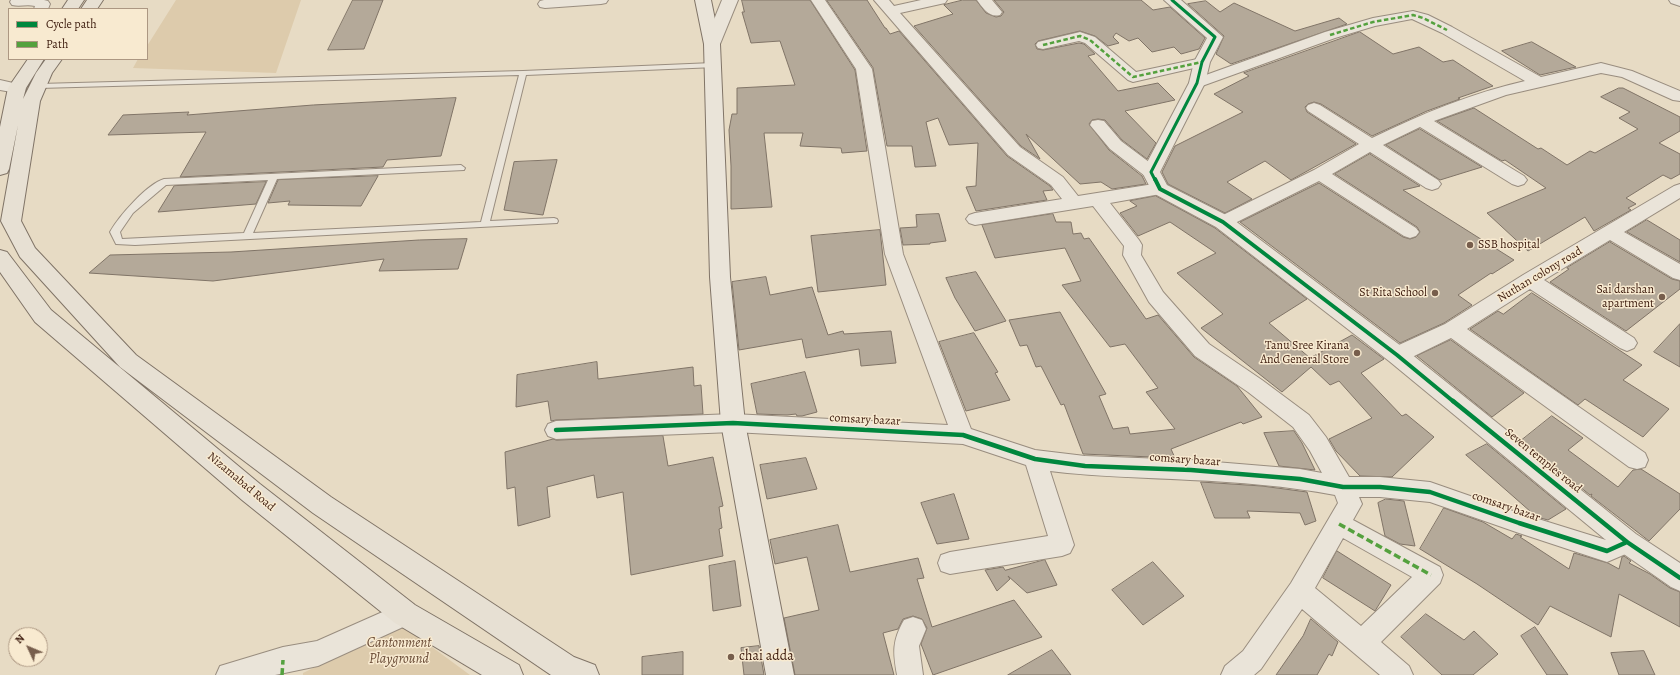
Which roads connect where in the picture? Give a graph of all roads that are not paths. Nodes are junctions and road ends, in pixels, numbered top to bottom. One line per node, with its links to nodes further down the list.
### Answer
1 (601, 0): 11 (street)
2 (703, 0): 15 (street)
3 (730, 0): 15 (street)
4 (818, 0): 57 (street)
5 (940, 0): 12 (street)
6 (984, 0): 14 (street)
7 (1172, 0): 19 (street)
8 (1676, 0): 10 (street)
9 (15, 1): 13 (street)
10 (1680, 2)
11 (545, 4)
12 (886, 6): 41 (street)
13 (41, 8)
14 (995, 12)
15 (712, 44): 20 (street)
16 (1043, 45): 19 (street)
17 (35, 60): 24 (highway)
18 (53, 60): 25 (highway)
19 (1202, 62): 23 (street)
20 (714, 65): 21 (lane); 55 (street)
21 (523, 73): 25 (lane); 45 (lane)
22 (1538, 82): 23 (street); 26 (street); 28 (street)
23 (1196, 83): 33 (street)
24 (8, 86): 32 (highway)
25 (39, 86): 69 (highway)
26 (1680, 96)
27 (1314, 108): 30 (street)
28 (1421, 120): 30 (street); 36 (street)
29 (1098, 125): 33 (street)
30 (1370, 145): 34 (street); 37 (street)
31 (462, 168): 35 (lane)
32 (0, 169)
33 (1151, 172): 38 (street)
34 (1320, 174): 44 (street); 46 (street)
35 (274, 177): 48 (lane); 48 (lane)
36 (1518, 180)
37 (1432, 184)
38 (1160, 189): 40 (street); 44 (street, Seven temples road)
39 (1680, 190): 47 (street, Nuthan colony road)
40 (1098, 200): 41 (street); 60 (street)
41 (1074, 203): 42 (street)
42 (975, 218)
43 (554, 221): 45 (lane)
44 (1223, 222): 54 (street, Seven temples road)
45 (485, 225): 48 (lane)
46 (1410, 232)
47 (1610, 232): 50 (street); 51 (street, Nuthan colony road)
48 (248, 236)
49 (0, 257): 66 (highway, Nizamabad Road)
50 (1680, 273)
51 (1530, 280): 52 (street, Nuthan colony road); 53 (street)
52 (1452, 329): 54 (street, Nuthan colony road); 59 (street)
53 (1627, 343)
54 (1397, 355): 62 (street, Seven temples road)
55 (733, 423): 56 (street, comsary bazar); 57 (street, comsary bazar); 72 (street)
56 (556, 430)
57 (963, 435): 58 (street, comsary bazar)
58 (1035, 459): 60 (street, comsary bazar); 63 (street)
59 (1637, 460)
60 (1343, 486): 61 (street); 62 (street, comsary bazar)
61 (1339, 524): 65 (street); 68 (street)
62 (1627, 542): 64 (street, Seven temples road)
63 (950, 563)
64 (1680, 578)
65 (1300, 591): 68 (street); 74 (street)
66 (405, 614): 70 (street); 71 (highway, Nizamabad Road)
67 (913, 629): 73 (street)
68 (1362, 643): 75 (street)
69 (575, 671)
70 (229, 675)
71 (509, 675)
72 (780, 675)
73 (910, 675)
74 (1234, 675)
75 (1400, 675)

